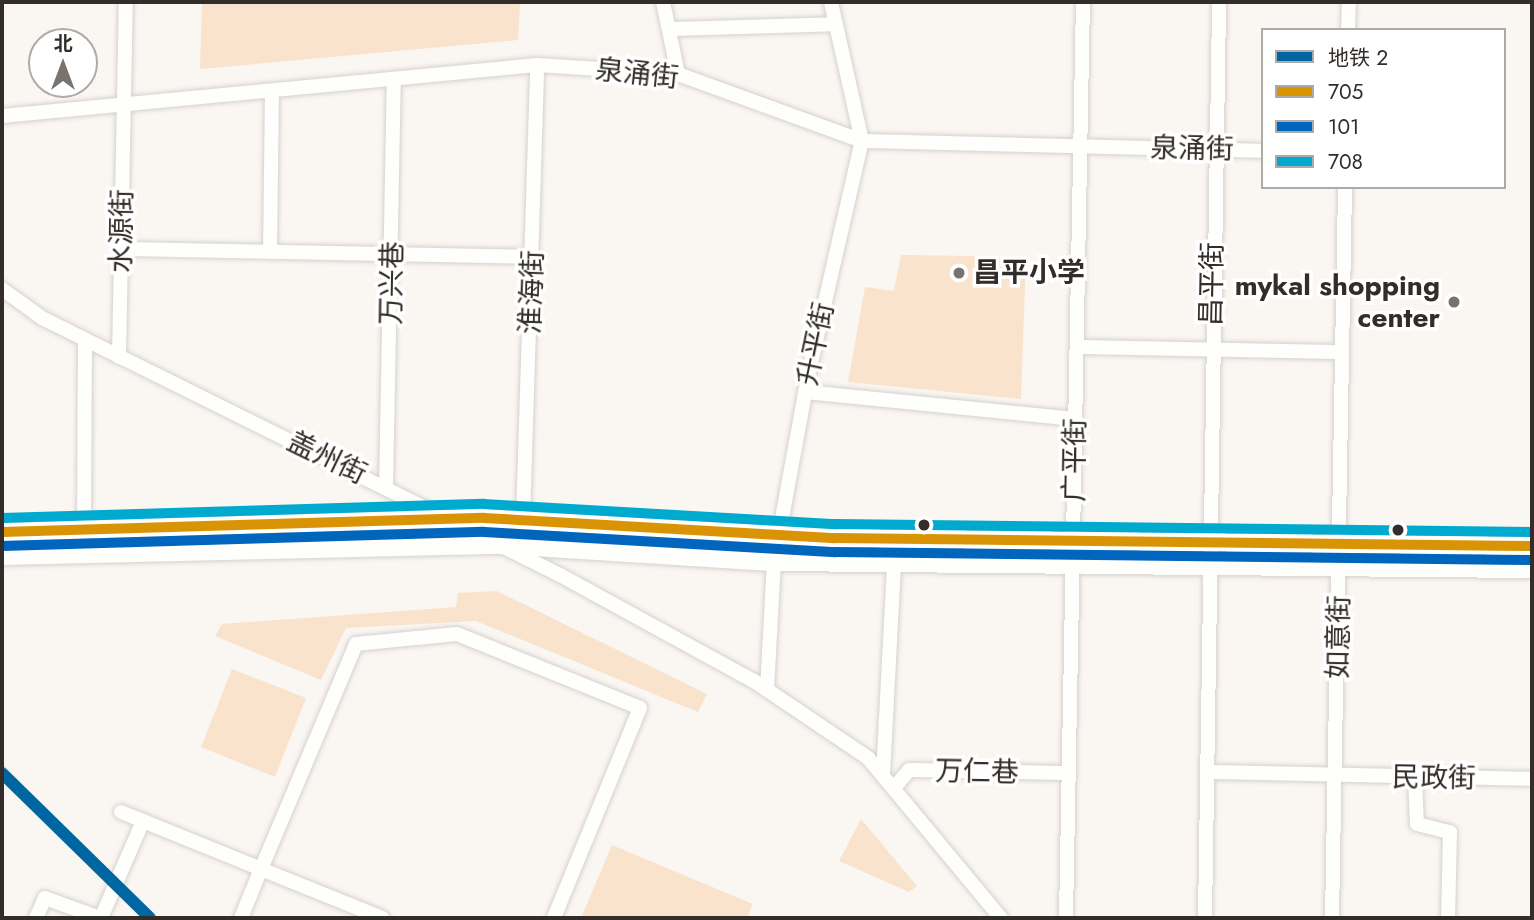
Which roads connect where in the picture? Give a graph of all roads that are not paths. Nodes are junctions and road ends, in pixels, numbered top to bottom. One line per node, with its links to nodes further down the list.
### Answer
1 (126, 2): 14 (street, 水源街)
2 (663, 2): 9 (street)
3 (831, 2): 7 (street, 升平街)
4 (1083, 2): 17 (street, 广平街)
5 (1219, 2): 18 (street, 昌平街)
6 (1349, 2): 8 (street)
7 (836, 24): 9 (street); 16 (street, 升平街)
8 (1348, 28)
9 (671, 29): 11 (street)
10 (537, 65): 11 (street, 泉涌街); 12 (street, 泉涌街); 24 (street, 淮海街)
11 (678, 74): 16 (street, 泉涌街)
12 (394, 80): 13 (street, 泉涌街); 23 (street, 万兴巷)
13 (272, 91): 14 (street, 泉涌街); 22 (street)
14 (124, 105): 15 (street, 泉涌街); 21 (street, 水源街)
15 (2, 117)
16 (862, 141): 17 (street, 泉涌街); 31 (street, 升平街)
17 (1080, 147): 18 (street, 泉涌街); 28 (street, 广平街)
18 (1215, 150): 19 (street, 泉涌街); 27 (street, 昌平街)
19 (1261, 151)
20 (1345, 189): 29 (street, 如意街)
21 (121, 249): 22 (street); 30 (street, 水源街)
22 (270, 252): 23 (street)
23 (393, 254): 24 (street); 33 (street, 万兴巷)
24 (533, 257): 35 (street, 淮海街)
25 (2, 289): 26 (street, 盖州街)
26 (85, 340): 30 (street, 盖州街); 36 (street)
27 (1211, 347): 28 (street); 29 (street); 40 (street, 昌平街)
28 (1077, 348): 32 (street, 广平街)
29 (1341, 352): 41 (street, 如意街)
30 (120, 357): 33 (street, 盖州街)
31 (805, 392): 32 (street); 38 (street, 升平街)
32 (1076, 419): 39 (street, 广平街)
33 (386, 486): 34 (street, 盖州街)
34 (444, 519): 35 (main road); 36 (main road); 42 (street, 盖州街)
35 (523, 519): 38 (main road)
36 (84, 529): 37 (main road)
37 (2, 532)
38 (778, 535): 39 (main road); 45 (street, 升平街)
39 (1073, 541): 40 (main road); 47 (street, 广平街)
40 (1209, 542): 41 (main road); 48 (street, 昌平街)
41 (1340, 544): 43 (main road); 49 (street, 如意街)
42 (501, 545): 44 (main road); 45 (main road); 51 (street, 盖州街)
43 (1532, 546)
44 (2, 556)
45 (774, 562): 46 (main road); 51 (street, 升平街)
46 (894, 565): 47 (main road); 54 (street)
47 (1072, 566): 48 (main road); 53 (street, 广平街)
48 (1208, 567): 49 (main road); 52 (street, 昌平街)
49 (1340, 567): 50 (main road); 55 (street, 如意街)
50 (1532, 569)
51 (767, 690): 54 (street, 盖州街)
52 (1209, 772): 55 (street, 民政街); 69 (street, 昌平街)
53 (1069, 773): 58 (street, 万仁巷); 68 (street, 广平街)
54 (883, 775): 58 (street, 盖州街)
55 (1335, 776): 56 (street, 民政街); 70 (street, 如意街)
56 (1415, 778): 57 (street, 民政街); 71 (street)
57 (1532, 779)
58 (894, 788): 67 (street, 盖州街)
59 (121, 812): 60 (street)
60 (143, 821): 61 (street); 63 (street)
61 (261, 869): 64 (street); 65 (street); 66 (street)
62 (36, 918): 63 (street)
63 (100, 918)
64 (241, 918)
65 (382, 918)
66 (554, 918)
67 (1001, 918)
68 (1066, 918)
69 (1205, 918)
70 (1332, 918)
71 (1448, 918)

